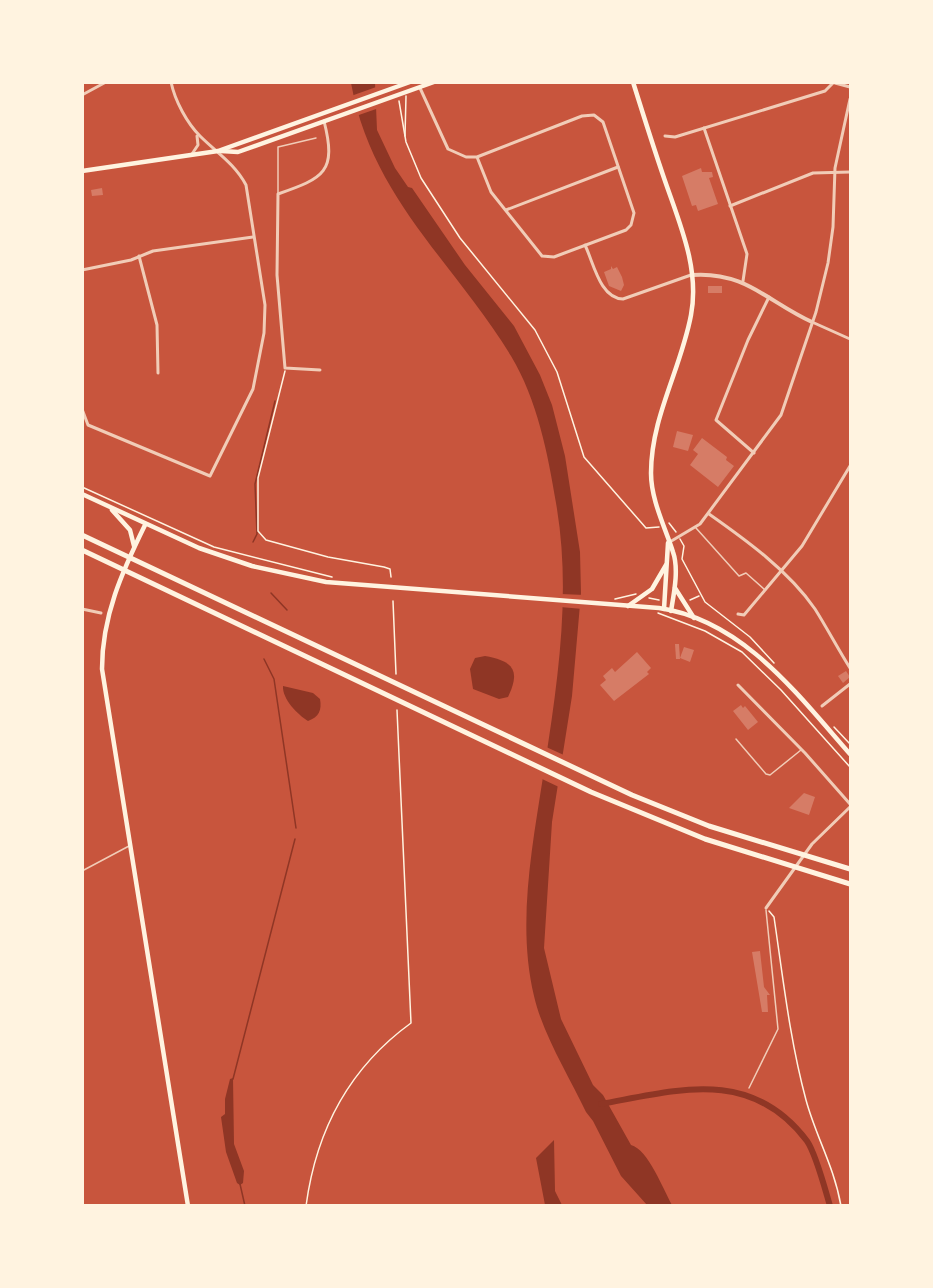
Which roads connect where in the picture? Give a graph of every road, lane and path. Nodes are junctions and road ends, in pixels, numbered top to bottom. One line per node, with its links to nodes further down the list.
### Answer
1 (95, 82): 8 (street)
2 (106, 82): 8 (street)
3 (171, 82): 18 (street)
4 (410, 82): 15 (main road)
5 (434, 82): 10 (main road)
6 (633, 82): 36 (main road)
7 (834, 82): 9 (street); 17 (street)
8 (98, 87): 12 (street)
9 (850, 87)
10 (420, 88): 11 (main road); 24 (street)
11 (406, 93): 16 (main road); 20 (path)
12 (82, 95)
13 (850, 99): 27 (street)
14 (399, 101): 20 (path)
15 (321, 112): 16 (main road); 22 (main road)
16 (324, 121): 22 (main road); 29 (street)
17 (704, 128): 19 (street); 30 (street)
18 (197, 134): 22 (street); 23 (street)
19 (666, 136)
20 (404, 137): 55 (path)
21 (316, 138): 29 (lane)
22 (218, 151): 23 (main road); 32 (street)
23 (191, 155): 26 (main road)
24 (477, 157): 25 (street); 31 (street)
25 (618, 167): 31 (street); 33 (street)
26 (82, 171)
27 (835, 172): 28 (street); 30 (street); 39 (street)
28 (850, 172)
29 (278, 194): 41 (street)
30 (730, 206): 37 (street)
31 (506, 210): 33 (street)
32 (254, 237): 34 (street); 45 (street)
33 (585, 245): 36 (street)
34 (139, 256): 35 (street); 43 (street)
35 (82, 270)
36 (692, 275): 37 (street); 55 (main road)
37 (743, 281): 38 (street)
38 (769, 297): 39 (street); 47 (street)
39 (812, 322): 40 (street); 47 (street)
40 (850, 339)
41 (285, 368): 42 (street); 65 (path)
42 (320, 370)
43 (158, 373)
44 (82, 409): 45 (street)
45 (88, 425): 46 (street)
46 (82, 426)
47 (754, 453): 52 (street)
48 (850, 466): 63 (street)
49 (82, 487): 64 (path)
50 (82, 494): 51 (main road)
51 (110, 508): 54 (main road); 59 (main road)
52 (709, 514): 56 (street); 63 (street)
53 (670, 522): 55 (path)
54 (145, 525): 59 (main road); 73 (main road)
55 (663, 526): 58 (main road)
56 (696, 528): 58 (street); 67 (lane)
57 (82, 535): 93 (highway)
58 (668, 543): 62 (main road); 66 (main road)
59 (134, 546): 77 (main road)
60 (684, 546): 69 (path)
61 (82, 550): 95 (highway)
62 (667, 562): 68 (main road); 75 (main road)
63 (781, 572): 67 (street); 81 (street)
64 (333, 577)
65 (391, 577)
66 (675, 588): 76 (main road); 80 (main road)
67 (766, 591): 78 (street)
68 (645, 595): 70 (path); 72 (path); 73 (main road)
69 (700, 596)
70 (612, 599)
71 (393, 601): 82 (path)
72 (660, 601)
73 (628, 606): 75 (main road)
74 (82, 609): 77 (street)
75 (664, 609): 76 (main road)
76 (671, 611): 80 (main road)
77 (104, 613): 92 (main road)
78 (738, 614)
79 (657, 615): 90 (path)
80 (695, 619): 89 (main road)
81 (850, 668)
82 (396, 674)
83 (850, 684): 85 (street)
84 (738, 685): 88 (street)
85 (822, 706)
86 (397, 710): 99 (path)
87 (736, 740): 88 (lane)
88 (802, 749): 91 (street)
89 (850, 754)
90 (850, 767)
91 (850, 806): 96 (street)
92 (129, 846): 94 (lane); 98 (main road)
93 (850, 869)
94 (82, 871)
95 (850, 884)
96 (766, 908): 97 (lane); 100 (path)
97 (749, 1088)
98 (188, 1206)
99 (306, 1206)
100 (841, 1206)

